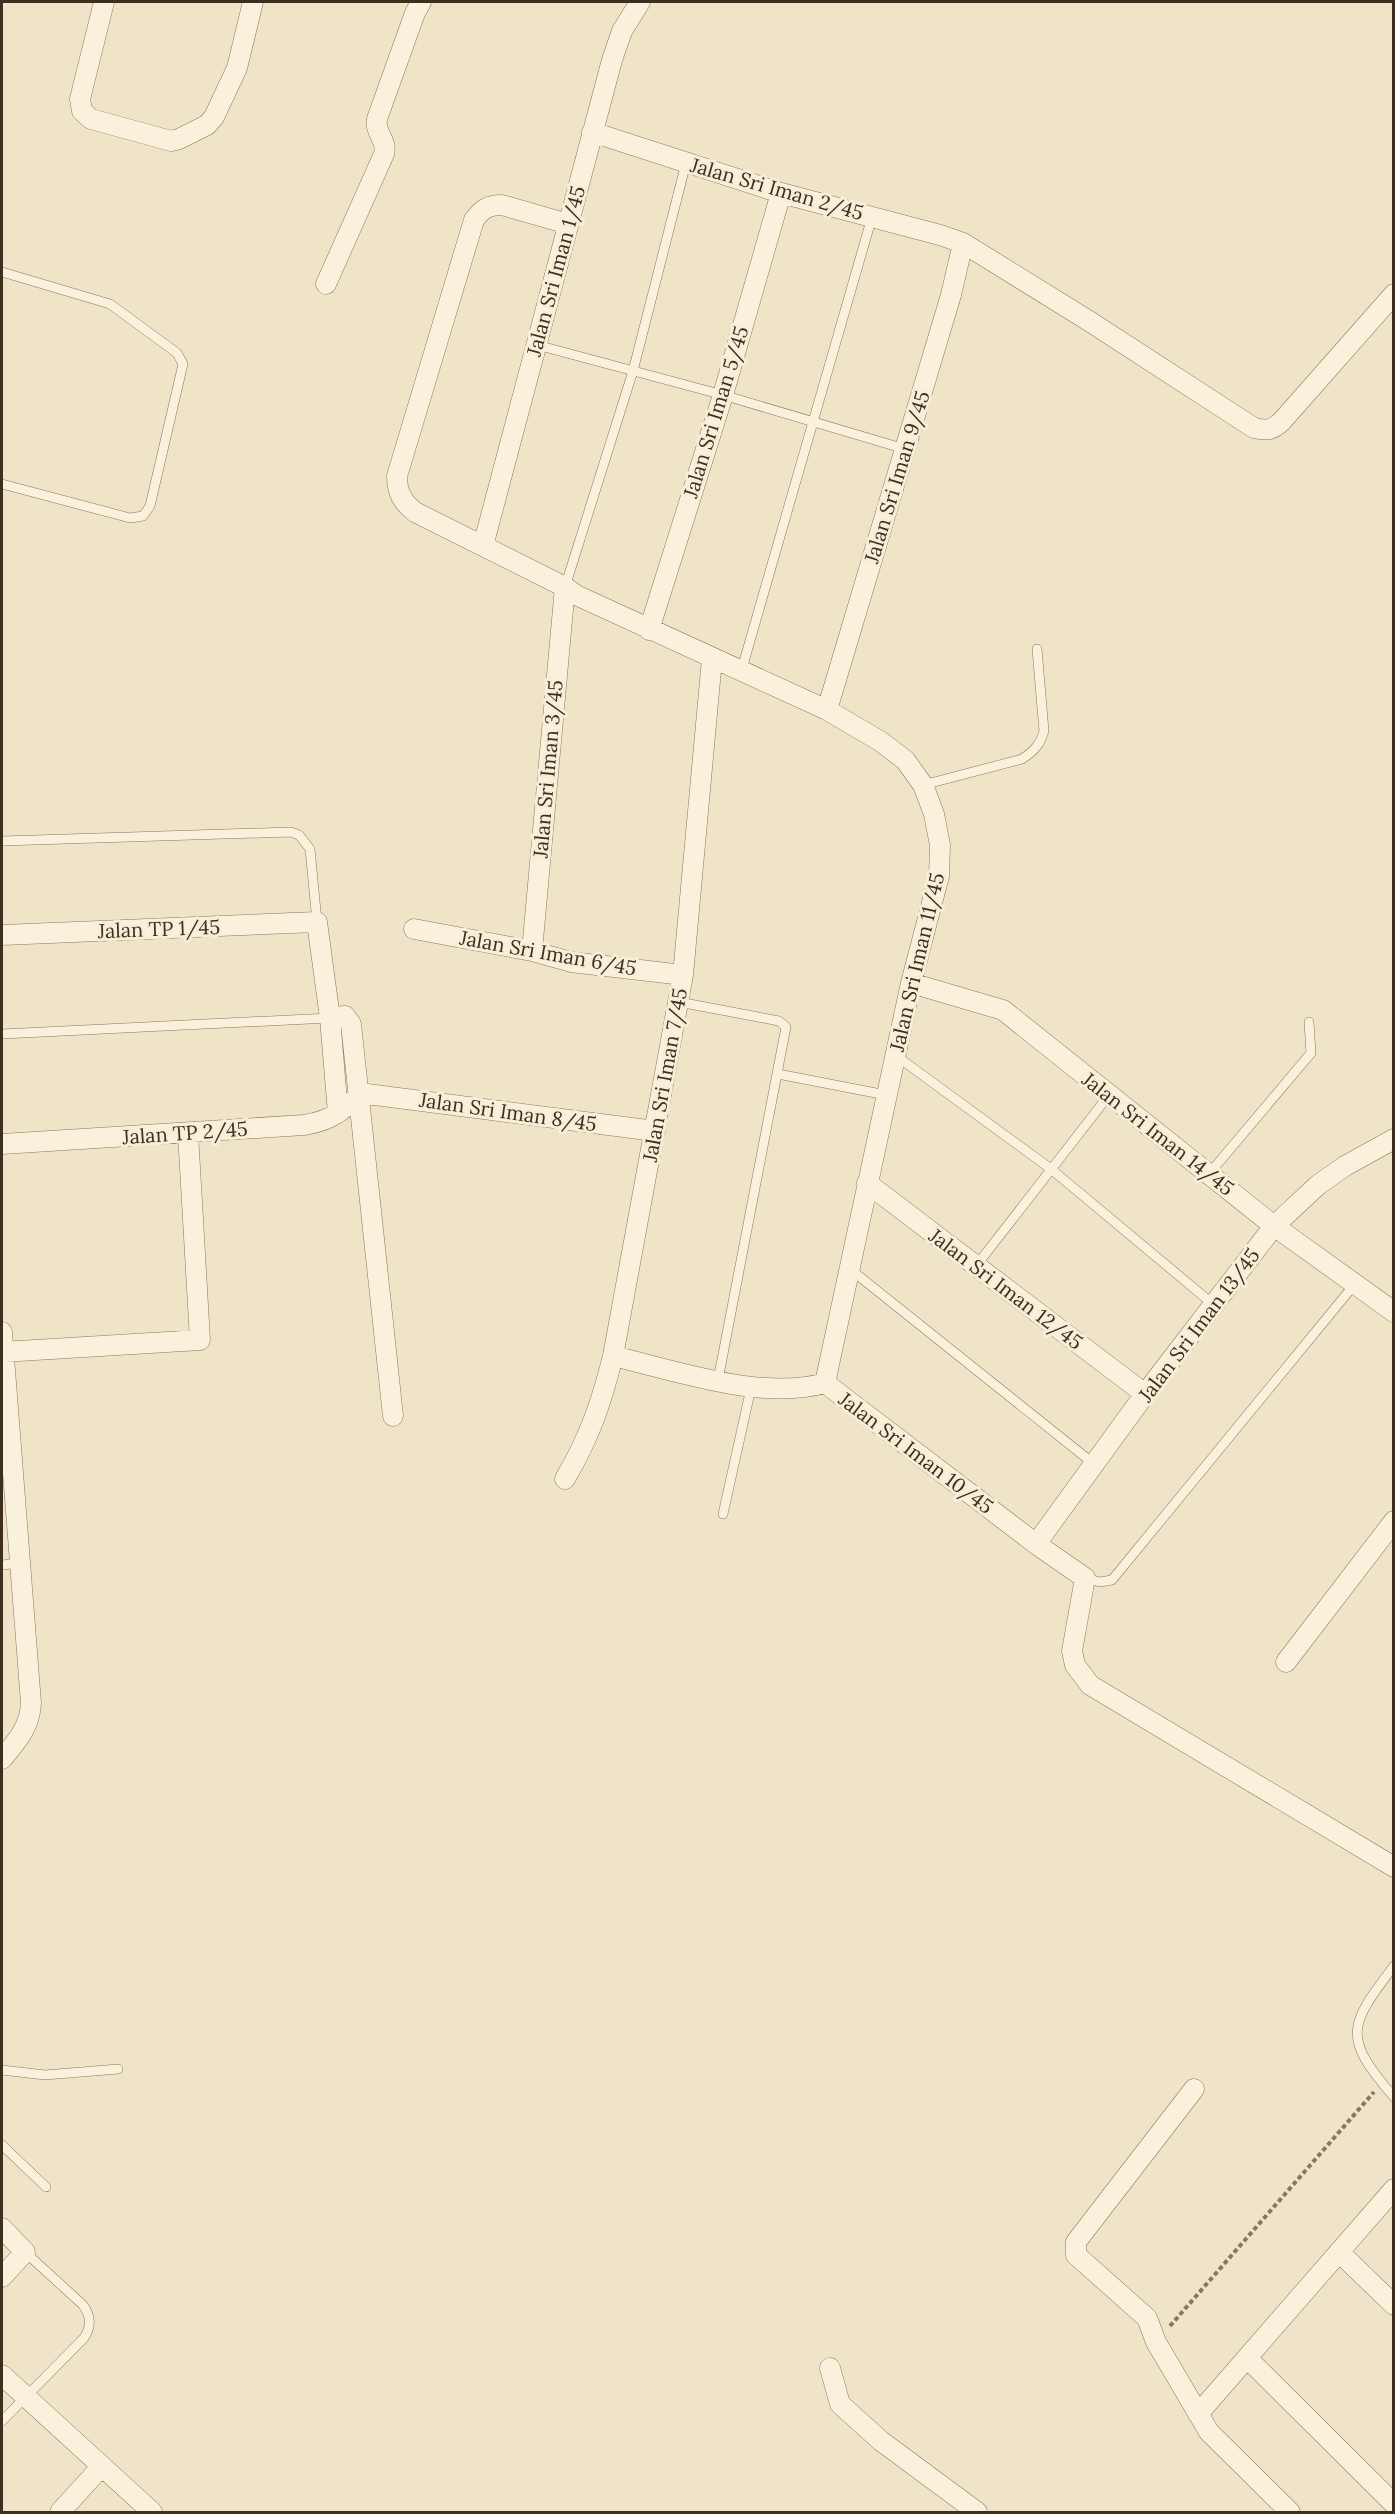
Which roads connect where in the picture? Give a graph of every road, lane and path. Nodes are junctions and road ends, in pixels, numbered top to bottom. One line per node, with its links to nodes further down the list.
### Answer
1 (104, 2): 2 (street)
2 (253, 2)
3 (422, 2): 12 (street)
4 (640, 2): 5 (street, Jalan Sri Iman 1/45)
5 (592, 132): 6 (street, Jalan Sri Iman 2/45); 9 (street, Jalan Sri Iman 1/45)
6 (686, 163): 7 (street, Jalan Sri Iman 2/45); 15 (lane)
7 (781, 193): 8 (street, Jalan Sri Iman 2/45); 16 (street, Jalan Sri Iman 5/45)
8 (872, 217): 10 (street, Jalan Sri Iman 2/45); 17 (lane)
9 (568, 224): 14 (street, Jalan Sri Iman 1/45); 20 (street, Jalan Sri Iman 11/45)
10 (963, 243): 13 (street, Jalan Sri Iman 2/45); 18 (street, Jalan Sri Iman 9/45)
11 (2, 272): 19 (lane)
12 (326, 284)
13 (1394, 294)
14 (537, 345): 15 (lane); 20 (street, Jalan Sri Iman 1/45)
15 (633, 371): 16 (lane); 21 (lane)
16 (723, 395): 17 (lane); 22 (street, Jalan Sri Iman 5/45)
17 (813, 422): 18 (lane); 25 (lane)
18 (905, 449): 26 (street, Jalan Sri Iman 9/45)
19 (2, 484)
20 (483, 546): 21 (street, Jalan Sri Iman 11/45)
21 (565, 587): 22 (street, Jalan Sri Iman 11/45); 32 (street, Jalan Sri Iman 3/45)
22 (649, 630): 24 (street, Jalan Sri Iman 11/45)
23 (1037, 649): 27 (lane)
24 (712, 659): 25 (street, Jalan Sri Iman 11/45); 33 (street, Jalan Sri Iman 7/45)
25 (741, 672): 26 (street, Jalan Sri Iman 11/45)
26 (827, 710): 27 (street, Jalan Sri Iman 11/45)
27 (923, 785): 34 (street, Jalan Sri Iman 11/45)
28 (2, 841): 29 (lane)
29 (317, 922): 31 (street, Jalan TP 1/45); 36 (street)
30 (414, 929): 32 (street, Jalan Sri Iman 6/45)
31 (2, 935)
32 (532, 951): 33 (street, Jalan Sri Iman 6/45)
33 (683, 975): 35 (street, Jalan Sri Iman 7/45)
34 (911, 983): 39 (street, Jalan Sri Iman 11/45); 42 (street, Jalan Sri Iman 14/45)
35 (678, 1002): 40 (lane); 45 (street, Jalan Sri Iman 7/45)
36 (330, 1018): 38 (lane); 43 (street); 44 (street)
37 (1309, 1022): 50 (lane)
38 (2, 1034)
39 (895, 1054): 41 (street, Jalan Sri Iman 11/45); 49 (lane)
40 (778, 1074): 41 (lane); 61 (lane)
41 (886, 1095): 51 (street, Jalan Sri Iman 11/45)
42 (1109, 1095): 49 (lane); 50 (street, Jalan Sri Iman 14/45)
43 (360, 1096): 44 (street, Jalan TP 2/45); 45 (street, Jalan Sri Iman 8/45); 65 (street)
44 (338, 1113): 46 (street, Jalan TP 2/45)
45 (655, 1131): 60 (street, Jalan Sri Iman 7/45)
46 (188, 1133): 48 (street, Jalan TP 2/45); 59 (street)
47 (1394, 1139): 52 (street, Jalan Sri Iman 13/45)
48 (2, 1144)
49 (1051, 1169): 53 (lane); 56 (lane)
50 (1209, 1174): 52 (street, Jalan Sri Iman 14/45)
51 (867, 1183): 53 (street, Jalan Sri Iman 12/45); 54 (street, Jalan Sri Iman 11/45)
52 (1274, 1226): 55 (street, Jalan Sri Iman 14/45); 56 (street, Jalan Sri Iman 13/45)
53 (976, 1266): 64 (street, Jalan Sri Iman 12/45)
54 (848, 1267): 62 (street, Jalan Sri Iman 11/45); 66 (lane)
55 (1354, 1285): 57 (street, Jalan Sri Iman 14/45); 72 (lane)
56 (1214, 1305): 64 (street, Jalan Sri Iman 13/45)
57 (1394, 1312)
58 (2, 1332): 59 (street)
59 (2, 1352): 71 (street)
60 (614, 1356): 61 (street, Jalan Sri Iman 10/45); 67 (street, Jalan Sri Iman 7/45)
61 (718, 1380): 63 (street, Jalan Sri Iman 10/45)
62 (825, 1383): 63 (street, Jalan Sri Iman 10/45); 70 (street, Jalan Sri Iman 10/45)
63 (751, 1388): 68 (lane)
64 (1145, 1394): 66 (street, Jalan Sri Iman 13/45)
65 (393, 1416)
66 (1094, 1464): 70 (street, Jalan Sri Iman 13/45)
67 (565, 1479)
68 (723, 1514)
69 (1394, 1521): 73 (street)
70 (1036, 1544): 72 (street, Jalan Sri Iman 10/45)
71 (11, 1564): 74 (street)
72 (1085, 1578): 75 (street)
73 (1286, 1662)
74 (2, 1759)
75 (1394, 1867)
76 (1394, 1966): 79 (lane)
77 (118, 2069): 78 (lane)
78 (2, 2070)
79 (1382, 2083): 81 (lane); 90 (path)
80 (1194, 2089): 90 (street)
81 (1394, 2097)
82 (2, 2145): 83 (lane)
83 (46, 2187)
84 (1394, 2188): 87 (street)
85 (2, 2228): 86 (street)
86 (25, 2252): 88 (street); 94 (lane)
87 (1339, 2252): 89 (street); 91 (street)
88 (2, 2277)
89 (1394, 2305)
90 (1156, 2342): 95 (street)
91 (1247, 2358): 95 (street); 98 (street)
92 (830, 2368): 101 (street)
93 (2, 2374): 94 (street)
94 (25, 2396): 96 (lane); 97 (street)
95 (1198, 2414): 102 (street)
96 (2, 2421)
97 (102, 2466): 99 (street); 100 (street)
98 (1393, 2502): 103 (street)
99 (60, 2512)
100 (152, 2512)
101 (977, 2512)
102 (1290, 2512)
103 (1386, 2512)

